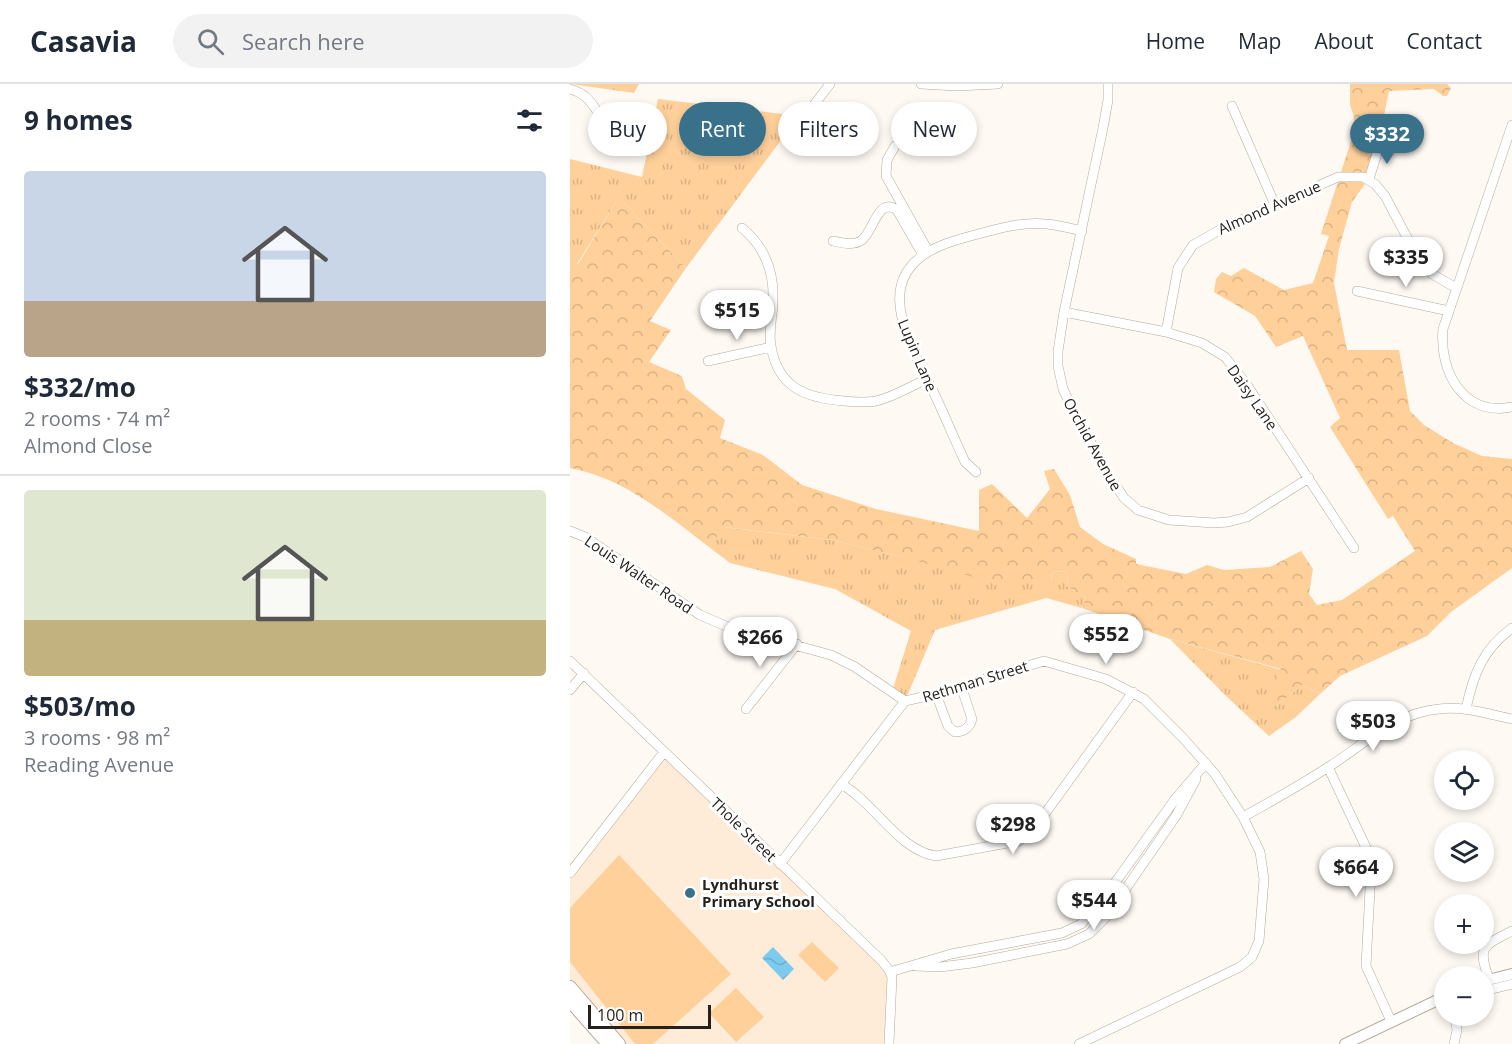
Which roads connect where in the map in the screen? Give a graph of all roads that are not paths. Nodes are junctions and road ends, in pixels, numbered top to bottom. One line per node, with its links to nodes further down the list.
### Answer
1 (830, 84): 7 (street)
2 (921, 84): 3 (street)
3 (998, 84)
4 (1108, 84): 15 (street, Orchid Avenue)
5 (570, 89): 6 (street)
6 (591, 102)
7 (816, 102)
8 (1232, 106): 13 (street)
9 (1512, 125): 18 (street)
10 (1380, 144): 12 (street)
11 (891, 153): 17 (street)
12 (1369, 179): 13 (street, Almond Avenue); 18 (street)
13 (1275, 205): 22 (street, Almond Avenue)
14 (742, 228): 23 (street)
15 (1082, 231): 17 (street); 21 (street, Orchid Avenue)
16 (834, 241): 17 (street)
17 (925, 253): 25 (street, Lupin Lane)
18 (1456, 288): 20 (street)
19 (1356, 291): 20 (street)
20 (1449, 311): 26 (street)
21 (1064, 312): 22 (street, Daisy Lane); 28 (street, Orchid Avenue)
22 (1166, 332): 28 (street, Daisy Lane)
23 (771, 346): 24 (street); 25 (street)
24 (708, 361)
25 (927, 379): 27 (street, Lupin Lane)
26 (1512, 406)
27 (976, 472)
28 (1309, 478): 30 (street, Daisy Lane)
29 (570, 531): 32 (street, Louis Walter Road)
30 (1354, 548)
31 (1512, 628): 41 (street)
32 (796, 644): 39 (street, Louis Walter Road); 40 (street)
33 (570, 661): 34 (street, Thole Street)
34 (584, 673): 36 (street); 43 (street, Thole Street)
35 (961, 686): 37 (street, Rethman Street); 38 (street, Rethman Street); 38 (street)
36 (570, 690)
37 (1133, 692): 44 (street, Rethman Street); 46 (street)
38 (936, 694): 39 (street, Rethman Street)
39 (904, 701): 46 (street, Rethman Street)
40 (746, 709)
41 (1466, 709): 42 (street); 45 (street)
42 (1512, 719)
43 (664, 752): 48 (street, Thole Street); 49 (street)
44 (1206, 763): 47 (street, Rethman Street); 52 (street)
45 (1328, 767): 47 (street); 60 (street)
46 (842, 784): 48 (street, Rethman Street)
47 (1243, 817): 65 (street, Rethman Street)
48 (780, 864): 52 (street, Thole Street)
49 (570, 873)
50 (1512, 931): 51 (street)
51 (1483, 966)
52 (890, 972): 64 (street)
53 (1512, 974): 54 (street)
54 (1494, 978)
55 (1512, 984): 57 (street)
56 (570, 987): 63 (main road)
57 (1494, 988)
58 (570, 1001): 62 (main road)
59 (1434, 1002): 60 (street)
60 (1391, 1021): 66 (street)
61 (1456, 1026): 67 (street)
62 (608, 1044)
63 (619, 1044)
64 (889, 1044)
65 (1079, 1044)
66 (1345, 1044)
67 (1454, 1044)

